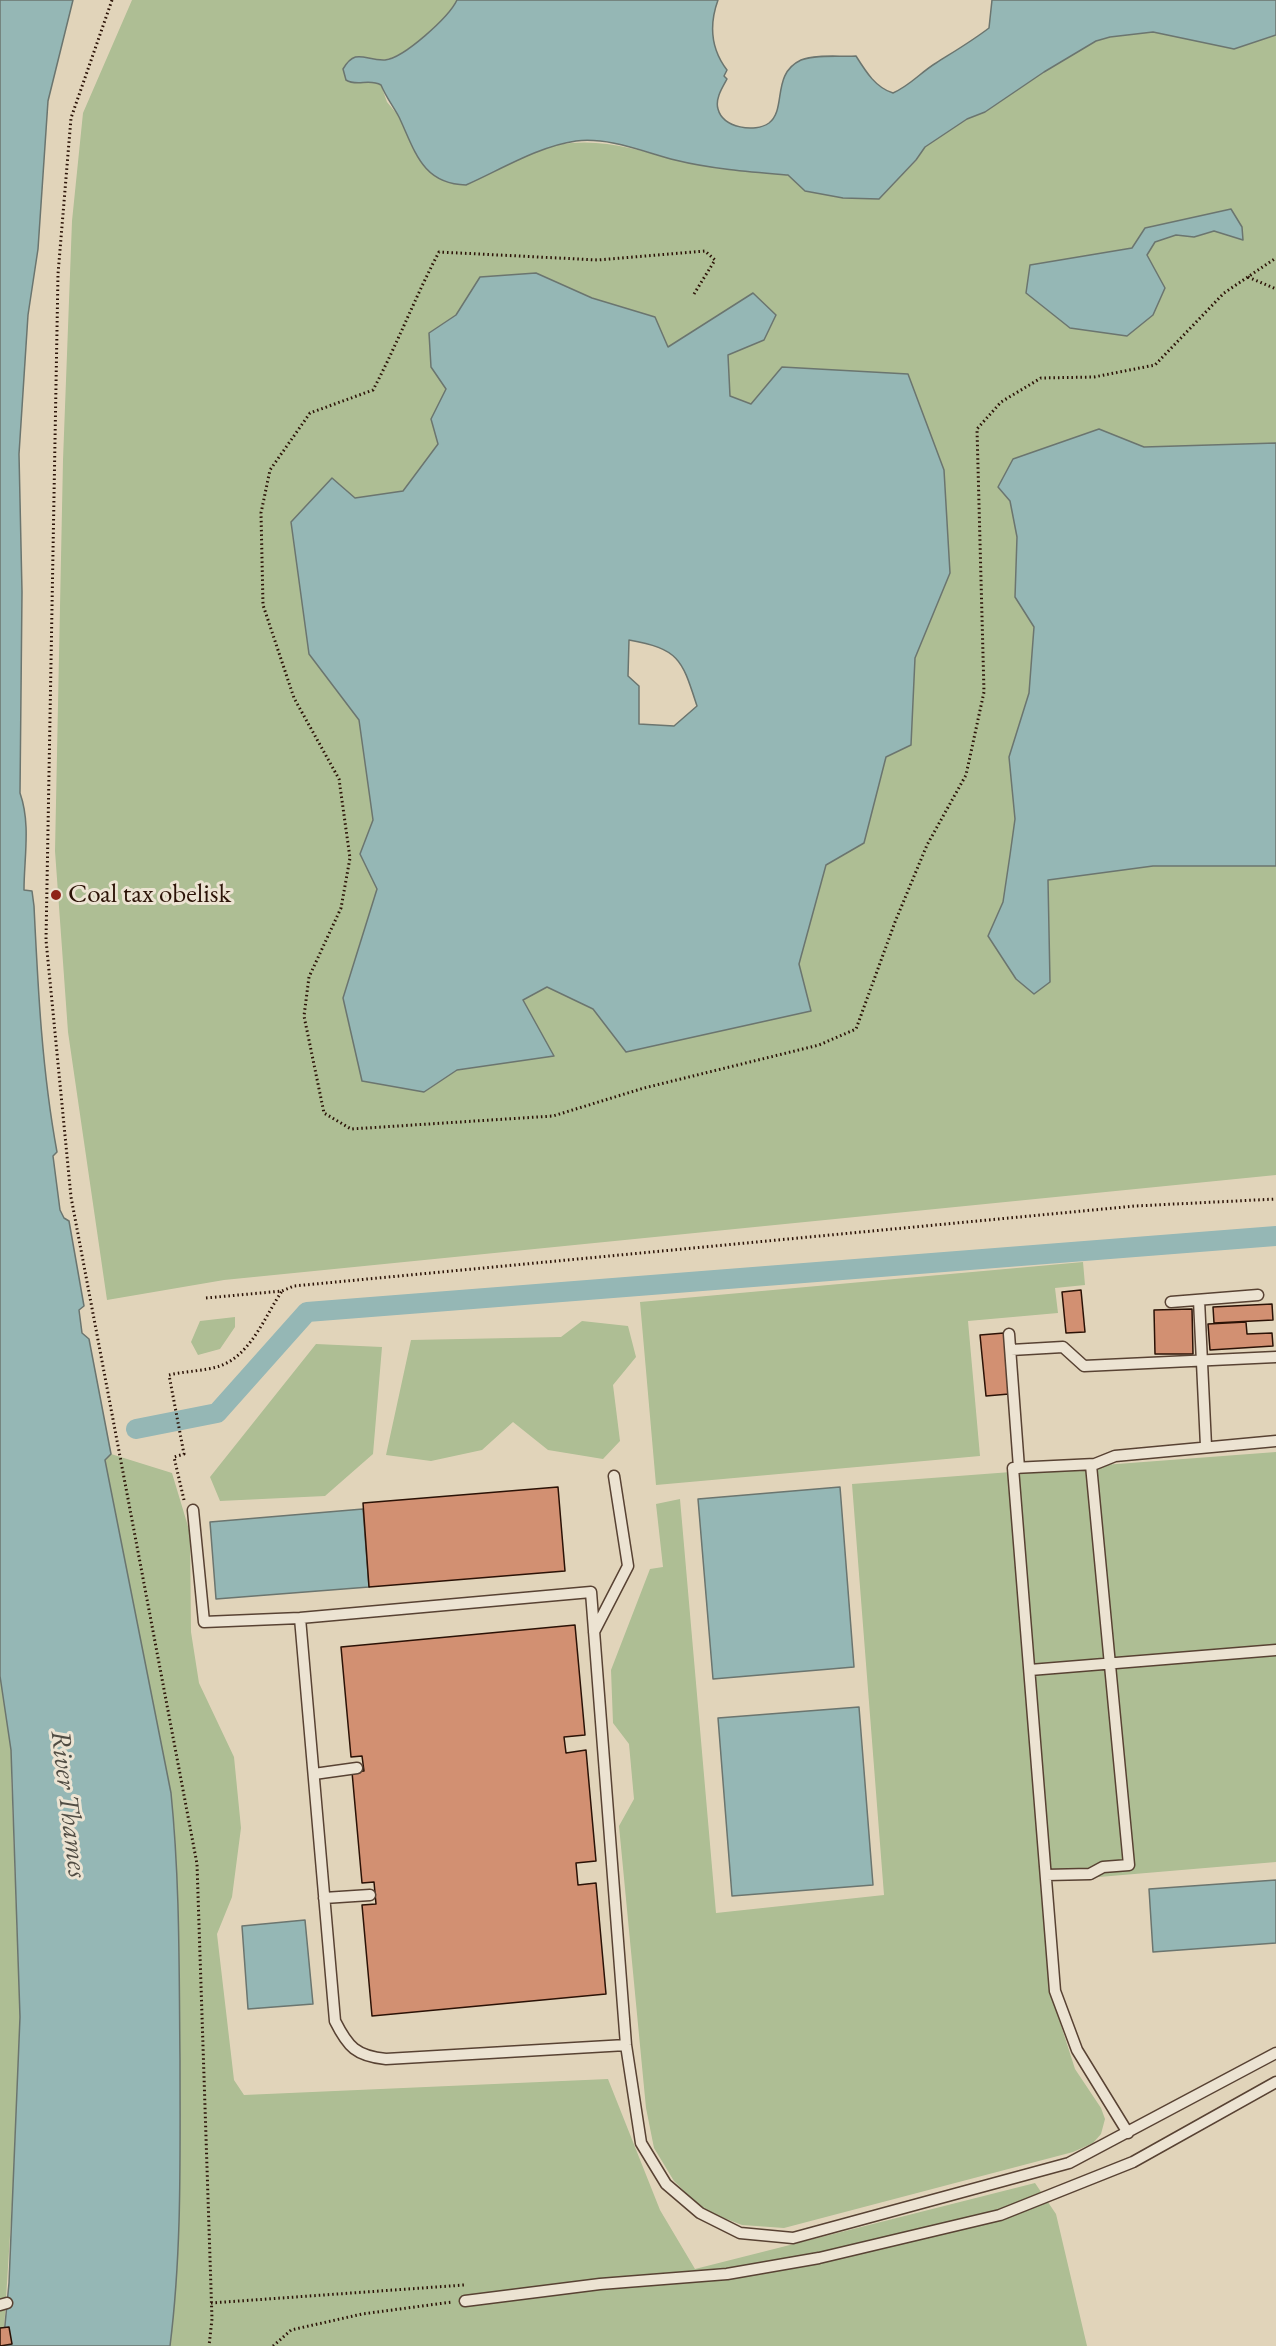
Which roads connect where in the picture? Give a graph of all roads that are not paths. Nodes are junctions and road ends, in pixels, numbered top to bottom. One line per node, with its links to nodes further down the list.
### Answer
1 (1258, 1295): 2 (lane)
2 (1198, 1300): 3 (lane); 7 (lane)
3 (1172, 1302)
4 (1009, 1334): 5 (lane)
5 (1011, 1350): 7 (lane); 11 (lane)
6 (1276, 1357): 7 (lane)
7 (1201, 1362): 9 (lane)
8 (1276, 1441): 9 (lane)
9 (1206, 1446): 10 (lane)
10 (1091, 1464): 11 (lane); 17 (lane)
11 (1020, 1468): 18 (lane)
12 (614, 1476): 15 (lane)
13 (193, 1510): 14 (lane)
14 (300, 1618): 15 (lane); 20 (lane)
15 (594, 1633): 24 (lane)
16 (1276, 1650): 17 (lane)
17 (1110, 1664): 18 (lane); 21 (lane)
18 (1030, 1670): 21 (lane)
19 (357, 1768): 20 (lane)
20 (314, 1774): 23 (lane)
21 (1046, 1875): 27 (lane)
22 (370, 1895): 23 (lane)
23 (324, 1898): 24 (lane)
24 (626, 2045): 27 (lane)
25 (1276, 2053): 27 (lane)
26 (1276, 2082): 28 (lane)
27 (1128, 2133)
28 (465, 2301)

